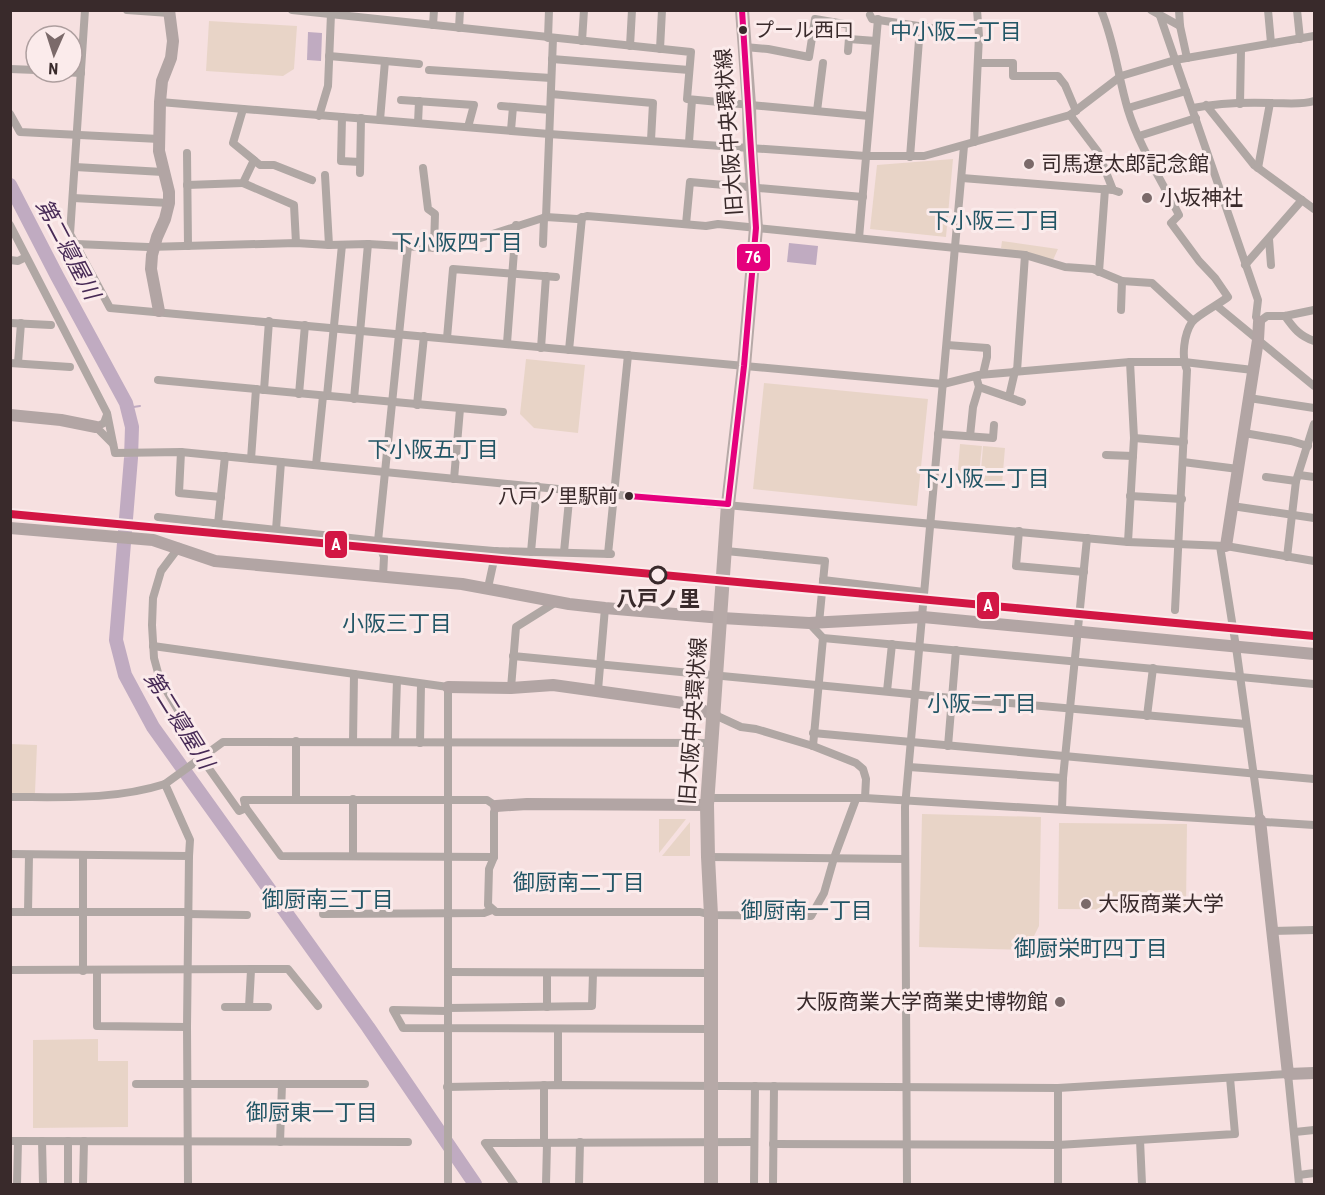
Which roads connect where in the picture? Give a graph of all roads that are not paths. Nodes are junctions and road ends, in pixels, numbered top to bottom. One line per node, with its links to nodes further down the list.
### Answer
1 (85, 10): 21 (street)
2 (127, 10): 17 (street)
3 (292, 10): 19 (street)
4 (434, 10): 20 (street)
5 (460, 10): 24 (street)
6 (549, 10): 27 (street)
7 (584, 10): 30 (street)
8 (632, 10): 33 (street)
9 (662, 10): 35 (street)
10 (742, 10): 34 (main road, 旧大阪中央環状線)
11 (976, 10): 44 (street)
12 (1101, 10): 48 (street)
13 (1151, 10): 18 (street)
14 (1179, 10): 22 (street)
15 (1268, 10): 32 (street)
16 (1297, 10): 29 (street)
17 (169, 12): 57 (street)
18 (1159, 13): 22 (street); 41 (street)
19 (331, 14): 20 (street); 38 (street)
20 (433, 25): 24 (street)
21 (84, 26)
22 (1180, 26): 39 (street)
23 (920, 27): 25 (street); 31 (street); 91 (street)
24 (459, 28): 27 (street)
25 (938, 29)
26 (1314, 36): 29 (street)
27 (550, 38): 30 (street); 40 (street)
28 (849, 39): 31 (street); 34 (street); 37 (street)
29 (1300, 39): 32 (street)
30 (582, 41): 33 (street)
31 (876, 41): 72 (street)
32 (1271, 43): 36 (street)
33 (630, 46): 35 (street)
34 (745, 47): 60 (main road, 旧大阪中央環状線)
35 (660, 49): 47 (street)
36 (1241, 50): 39 (street); 59 (street)
37 (848, 51)
38 (329, 56): 42 (street); 71 (street)
39 (1187, 58): 41 (street)
40 (552, 59): 47 (street); 49 (street)
41 (1175, 60): 48 (street); 51 (street)
42 (385, 61): 45 (street); 76 (street)
43 (823, 63): 68 (street)
44 (978, 63): 69 (street); 86 (street)
45 (419, 64)
46 (429, 70): 49 (street)
47 (689, 70): 54 (street)
48 (1121, 76): 64 (street); 69 (street)
49 (551, 78): 52 (street)
50 (80, 84): 81 (street)
51 (1186, 91): 64 (street); 65 (street)
52 (551, 94): 67 (street); 84 (street)
53 (401, 100): 55 (street)
54 (692, 100): 60 (street); 85 (street)
55 (419, 101): 77 (street); 78 (street)
56 (1314, 101): 58 (street)
57 (160, 102): 66 (street); 83 (street)
58 (1270, 103): 59 (street); 96 (street)
59 (1240, 104): 61 (street)
60 (750, 105): 68 (street); 88 (main road, 旧大阪中央環状線)
61 (1206, 105): 65 (street); 96 (street)
62 (501, 106): 63 (street)
63 (513, 107): 67 (street); 79 (street)
64 (1128, 108): 82 (street)
65 (1193, 108): 75 (street)
66 (243, 109): 71 (street); 92 (street)
67 (550, 110): 80 (street)
68 (818, 111): 72 (street)
69 (1073, 113): 86 (street); 105 (street)
70 (10, 114): 81 (street)
71 (319, 116): 73 (street)
72 (869, 116): 90 (street)
73 (342, 117): 74 (street); 93 (street)
74 (361, 118): 76 (street); 93 (street)
75 (1196, 118): 82 (street); 134 (street)
76 (380, 120): 77 (street)
77 (418, 123): 78 (street)
78 (468, 127): 79 (street)
79 (511, 130): 80 (street)
80 (549, 134): 84 (street); 111 (street)
81 (77, 135): 83 (street); 94 (street)
82 (1139, 136): 140 (street)
83 (159, 139): 97 (street)
84 (651, 140): 85 (street)
85 (689, 142): 88 (street)
86 (974, 142): 87 (street)
87 (964, 146): 91 (street); 100 (street)
88 (750, 147): 90 (street); 104 (main road, 旧大阪中央環状線)
89 (187, 153): 103 (street)
90 (866, 156): 91 (street); 106 (street)
91 (910, 157)
92 (254, 160): 101 (street); 102 (street)
93 (360, 162): 98 (street)
94 (75, 167): 97 (street); 107 (street)
95 (423, 168): 129 (street)
96 (1258, 168): 108 (street)
97 (163, 172): 109 (street)
98 (360, 173)
99 (325, 175): 123 (street)
100 (962, 178): 105 (street); 128 (street)
101 (312, 180)
102 (243, 183): 103 (street); 119 (street)
103 (187, 185): 125 (street)
104 (753, 187): 106 (street); 113 (street); 116 (main road, 旧大阪中央環状線)
105 (1112, 190): 135 (street)
106 (862, 197): 117 (street)
107 (73, 198): 109 (street); 120 (street)
108 (1302, 200): 110 (street); 118 (street)
109 (169, 203): 127 (street)
110 (1314, 208)
111 (545, 218): 112 (street); 115 (street); 122 (street)
112 (582, 218): 113 (street); 162 (street)
113 (686, 224): 116 (street)
114 (10, 225): 131 (street)
115 (516, 225): 129 (street); 136 (street)
116 (756, 228): 117 (street); 167 (main road, 旧大阪中央環状線)
117 (859, 238): 128 (street)
118 (1269, 239): 133 (street); 134 (street)
119 (296, 243): 123 (street); 125 (street)
120 (76, 244): 127 (street); 143 (street)
121 (368, 244): 124 (street); 126 (street); 153 (street)
122 (543, 244)
123 (328, 245): 124 (street)
124 (342, 245): 152 (street)
125 (188, 246): 127 (street)
126 (408, 246): 129 (street); 154 (street)
127 (153, 247): 143 (street)
128 (956, 247): 130 (street); 160 (street)
129 (434, 248)
130 (1025, 255): 135 (street); 170 (street)
131 (26, 257): 132 (street); 188 (street)
132 (10, 260)
133 (1271, 265)
134 (1245, 266): 147 (street)
135 (1099, 272): 139 (street)
136 (513, 273): 137 (street); 156 (street); 159 (street)
137 (546, 276): 138 (street); 161 (street)
138 (556, 277)
139 (1122, 281): 141 (street); 146 (street)
140 (1217, 306): 146 (street); 157 (street)
141 (1121, 310)
142 (1314, 310): 144 (street)
143 (159, 311): 145 (street)
144 (1285, 316): 147 (street); 158 (street)
145 (269, 321): 151 (street); 176 (street)
146 (1193, 321): 165 (street)
147 (1259, 322): 157 (street)
148 (10, 323): 149 (street)
149 (21, 323): 150 (street); 166 (street)
150 (51, 325)
151 (305, 325): 152 (street); 177 (street)
152 (333, 327): 153 (street); 178 (street)
153 (361, 330): 154 (street); 181 (street)
154 (398, 334): 155 (street); 183 (street)
155 (424, 336): 156 (street); 184 (street)
156 (447, 338): 159 (street)
157 (1258, 340): 169 (street); 174 (street)
158 (1314, 340)
159 (507, 343): 161 (street)
160 (947, 345): 171 (street); 173 (street)
161 (541, 348): 162 (street)
162 (568, 350): 163 (street)
163 (628, 355): 167 (street); 216 (street)
164 (1130, 362): 165 (street); 170 (street); 196 (street)
165 (1184, 362): 169 (street); 197 (street)
166 (14, 363): 168 (street)
167 (744, 366): 173 (street); 220 (main road, 旧大阪中央環状線)
168 (70, 367)
169 (1253, 370): 180 (street)
170 (1016, 371): 171 (street); 179 (street)
171 (979, 375): 173 (street); 175 (street)
172 (158, 380): 176 (street)
173 (943, 384): 194 (street)
174 (1314, 386)
175 (979, 387): 179 (street); 195 (street)
176 (260, 390): 177 (street); 204 (street)
177 (299, 394): 178 (street)
178 (325, 396): 181 (street); 207 (street)
179 (1009, 397): 182 (street)
180 (1249, 398): 186 (street); 193 (street)
181 (354, 399): 183 (street)
182 (1022, 402)
183 (392, 403): 184 (street); 209 (street)
184 (417, 405): 185 (street)
185 (460, 408): 187 (street); 213 (street)
186 (1314, 408)
187 (503, 412)
188 (107, 413): 192 (street); 199 (street)
189 (10, 415): 192 (street)
190 (1314, 424): 198 (street)
191 (994, 425): 195 (street)
192 (96, 427): 199 (street)
193 (1244, 433): 198 (street); 208 (street)
194 (938, 434): 195 (street); 225 (street)
195 (970, 436)
196 (1134, 438): 197 (street); 203 (street)
197 (1184, 442): 206 (street)
198 (1308, 446): 212 (street)
199 (114, 448): 200 (street)
200 (181, 452): 202 (street); 218 (street)
201 (1106, 454): 203 (street)
202 (225, 456): 204 (street); 218 (street)
203 (1133, 456): 217 (street)
204 (251, 459): 205 (street)
205 (282, 462): 207 (street); 228 (street)
206 (1183, 462): 208 (street); 219 (street)
207 (316, 465): 209 (street)
208 (1238, 469): 221 (street)
209 (385, 472): 213 (street); 231 (street)
210 (1266, 477): 212 (street)
211 (1314, 477): 212 (street)
212 (1298, 478): 222 (street)
213 (454, 479): 214 (street)
214 (537, 486): 215 (street); 238 (street)
215 (570, 490): 216 (street); 239 (street)
216 (614, 494): 220 (street); 239 (street)
217 (1130, 496): 219 (street); 232 (street)
218 (221, 497): 226 (street)
219 (1182, 499): 233 (street)
220 (728, 504): 225 (street); 237 (main road, 旧大阪中央環状線)
221 (1232, 507): 222 (street); 234 (street)
222 (1293, 515): 224 (street); 240 (street)
223 (158, 517): 226 (street)
224 (1314, 518)
225 (930, 523): 229 (street); 246 (street)
226 (218, 524): 228 (street)
227 (10, 528): 235 (street)
228 (276, 530): 231 (street)
229 (1019, 531): 230 (street); 242 (street)
230 (1088, 538): 232 (street); 242 (street)
231 (378, 541): 236 (street); 243 (street)
232 (1128, 542): 233 (street)
233 (1180, 544): 234 (street); 249 (street)
234 (1223, 546): 240 (street); 258 (street)
235 (179, 547): 243 (street); 256 (street)
236 (496, 551): 238 (street); 245 (street)
237 (726, 551): 244 (street); 251 (main road, 旧大阪中央環状線)
238 (531, 552): 239 (street)
239 (564, 552)
240 (1287, 557): 241 (street)
241 (1314, 561)
242 (1084, 572): 253 (street)
243 (383, 577): 247 (street)
244 (823, 580): 246 (street); 252 (street)
245 (489, 583)
246 (924, 592): 250 (street)
247 (556, 602): 248 (street); 261 (street)
248 (605, 608): 251 (street); 263 (street)
249 (1175, 610)
250 (922, 617): 252 (street); 253 (street); 257 (street)
251 (722, 618): 252 (street); 266 (main road, 旧大阪中央環状線)
252 (814, 623): 254 (street)
253 (1078, 633): 258 (street); 262 (street)
254 (823, 638): 255 (street); 271 (street)
255 (892, 644): 257 (street); 275 (street)
256 (153, 646): 265 (street); 292 (street)
257 (919, 646): 259 (street); 276 (street)
258 (1236, 647): 260 (street); 267 (street)
259 (956, 650): 262 (street); 277 (street)
260 (1314, 654)
261 (513, 656): 263 (street); 273 (street)
262 (1076, 661): 264 (street); 278 (street)
263 (600, 664): 266 (street); 274 (street)
264 (1153, 668): 267 (street); 280 (street)
265 (354, 674): 268 (street); 284 (street)
266 (716, 676): 271 (street); 279 (main road, 旧大阪中央環状線)
267 (1240, 677): 270 (street); 281 (street)
268 (397, 680): 269 (street); 285 (street)
269 (421, 684): 272 (street); 287 (street)
270 (1314, 684)
271 (818, 685): 275 (street); 282 (street)
272 (448, 687): 273 (street); 288 (street)
273 (511, 688): 274 (street)
274 (598, 690): 279 (street)
275 (887, 691): 276 (street)
276 (915, 694): 277 (street); 286 (street)
277 (951, 699): 278 (street); 291 (street)
278 (1071, 709): 280 (street); 293 (street)
279 (715, 715): 289 (main road, 旧大阪中央環状線); 290 (street)
280 (1147, 716): 281 (street)
281 (1246, 724): 295 (street)
282 (813, 733): 286 (street); 290 (street)
283 (296, 741): 284 (street); 292 (street); 302 (street)
284 (353, 742): 285 (street)
285 (395, 742): 287 (street)
286 (910, 742): 291 (street); 294 (street)
287 (420, 743): 288 (street)
288 (449, 743): 289 (street); 303 (street)
289 (712, 743): 305 (main road, 旧大阪中央環状線)
290 (813, 746): 301 (street)
291 (948, 746): 293 (street)
292 (201, 757): 298 (street); 307 (street)
293 (1066, 757): 295 (street); 296 (street)
294 (909, 767): 296 (street); 304 (street)
295 (1254, 773): 297 (street); 309 (street)
296 (1063, 778): 308 (street)
297 (1314, 779)
298 (165, 784): 299 (street); 314 (street)
299 (10, 797)
300 (353, 799): 302 (street); 303 (street); 315 (street)
301 (860, 799): 304 (street); 305 (street); 319 (street)
302 (296, 800): 307 (street)
303 (448, 800): 306 (street); 316 (street)
304 (905, 800): 308 (street); 320 (street)
305 (708, 801): 306 (street); 318 (main road, 旧大阪中央環状線)
306 (496, 806): 317 (street)
307 (246, 808): 315 (street)
308 (1062, 809): 309 (street)
309 (1260, 820): 310 (street); 331 (street)
310 (1314, 825)
311 (10, 854): 312 (street)
312 (30, 855): 313 (street); 323 (street)
313 (83, 855): 314 (street); 324 (street)
314 (189, 856): 325 (street)
315 (353, 856): 316 (street)
316 (448, 856): 317 (street); 326 (street)
317 (494, 857): 321 (street)
318 (708, 857): 319 (street); 329 (main road, 旧大阪中央環状線)
319 (834, 858): 320 (street); 329 (street)
320 (905, 859): 363 (street)
321 (492, 910): 326 (street); 329 (street)
322 (10, 912): 323 (street)
323 (28, 912): 324 (street)
324 (83, 912): 325 (street); 335 (street)
325 (188, 913): 328 (street); 333 (street)
326 (447, 913): 327 (street); 337 (street)
327 (323, 914)
328 (247, 915)
329 (711, 915): 340 (main road, 旧大阪中央環状線)
330 (1314, 930): 331 (street)
331 (1272, 931): 352 (street)
332 (10, 970): 335 (street)
333 (188, 970): 334 (street); 336 (street); 347 (street)
334 (251, 970): 341 (street); 343 (street)
335 (83, 971): 336 (street)
336 (97, 971): 347 (street)
337 (448, 972): 338 (street); 346 (street)
338 (547, 973): 339 (street); 345 (street)
339 (593, 973): 340 (street); 345 (street)
340 (711, 973): 350 (main road, 旧大阪中央環状線)
341 (318, 1006)
342 (225, 1007): 343 (street)
343 (249, 1007): 344 (street)
344 (268, 1007)
345 (547, 1007): 346 (street)
346 (448, 1009): 348 (street); 348 (street)
347 (187, 1027): 355 (street)
348 (448, 1029): 349 (street); 364 (street)
349 (558, 1029): 350 (street); 359 (street)
350 (711, 1029): 360 (main road, 旧大阪中央環状線)
351 (1314, 1073): 352 (street)
352 (1288, 1074): 353 (street); 367 (street)
353 (1230, 1078): 365 (street); 368 (street)
354 (136, 1084): 355 (street)
355 (188, 1084): 356 (street); 373 (street)
356 (282, 1084): 357 (street); 374 (street)
357 (365, 1084)
358 (544, 1085): 359 (street); 364 (street); 378 (street)
359 (558, 1085): 360 (street)
360 (712, 1086): 361 (street); 379 (main road, 旧大阪中央環状線)
361 (755, 1086): 362 (street); 377 (street)
362 (774, 1086): 363 (street); 380 (street)
363 (906, 1086): 365 (street); 381 (street)
364 (447, 1087): 385 (street)
365 (1058, 1088): 382 (street)
366 (1314, 1130): 367 (street)
367 (1295, 1132): 384 (street)
368 (1140, 1140): 382 (street); 399 (street)
369 (14, 1141): 370 (street); 386 (street)
370 (42, 1141): 371 (street); 387 (street)
371 (68, 1141): 372 (street); 388 (street)
372 (84, 1141): 373 (street); 389 (street)
373 (188, 1142): 374 (street); 390 (street)
374 (280, 1142): 375 (street)
375 (408, 1142)
376 (579, 1142): 378 (street); 379 (street); 393 (street)
377 (754, 1142): 379 (street); 395 (street)
378 (545, 1143): 391 (street); 392 (street)
379 (712, 1143): 394 (main road, 旧大阪中央環状線)
380 (773, 1144): 381 (street); 396 (street)
381 (906, 1144): 382 (street); 397 (street)
382 (1058, 1145): 398 (street)
383 (1314, 1173): 384 (street)
384 (1299, 1175): 400 (street)
385 (448, 1182)
386 (17, 1185)
387 (42, 1185)
388 (68, 1185)
389 (83, 1185)
390 (188, 1185)
391 (514, 1185)
392 (546, 1185)
393 (579, 1185)
394 (711, 1185)
395 (754, 1185)
396 (773, 1185)
397 (907, 1185)
398 (1058, 1185)
399 (1143, 1185)
400 (1299, 1185)

